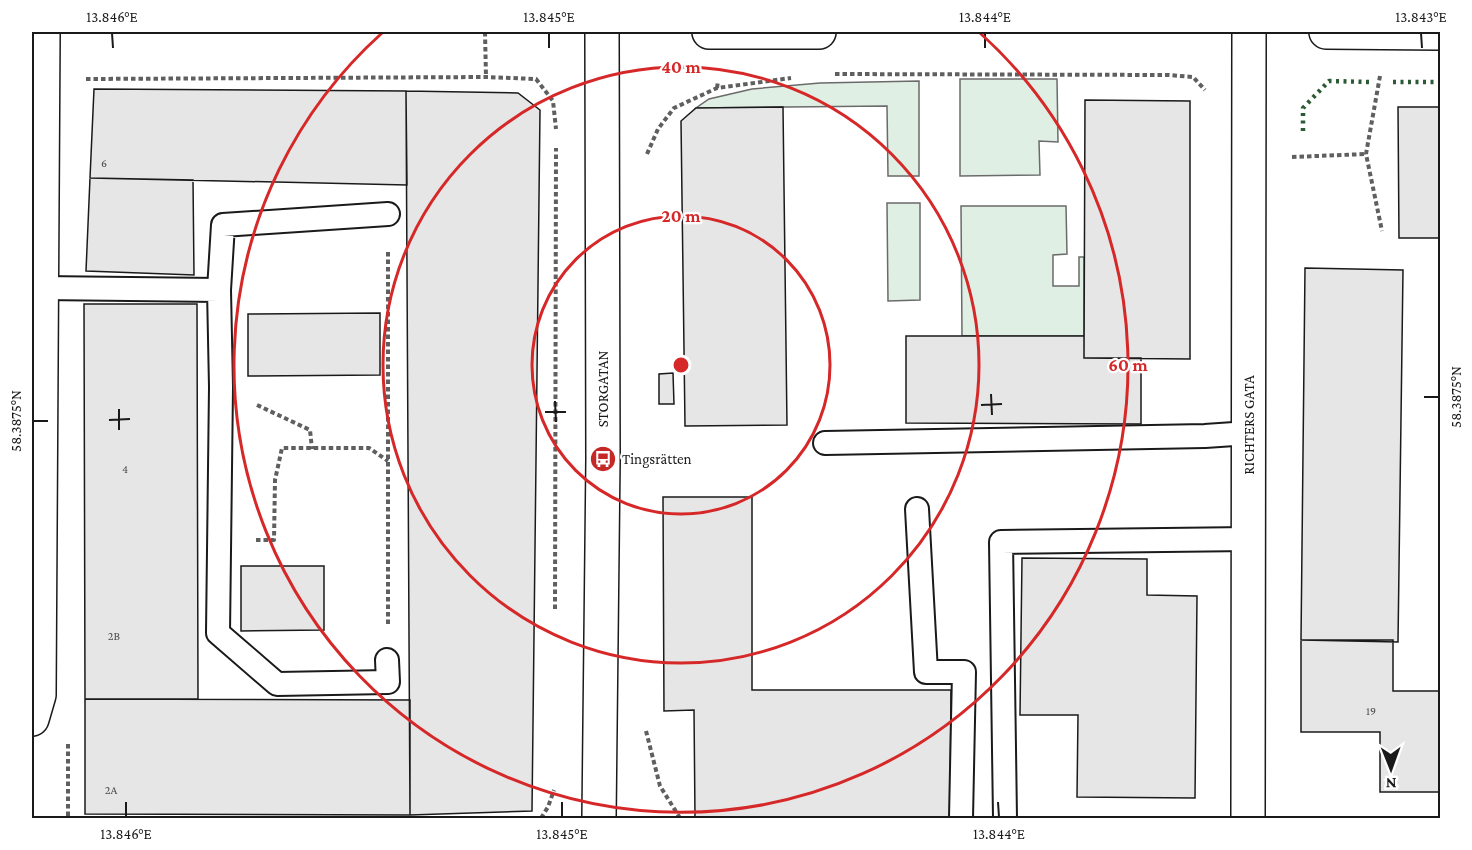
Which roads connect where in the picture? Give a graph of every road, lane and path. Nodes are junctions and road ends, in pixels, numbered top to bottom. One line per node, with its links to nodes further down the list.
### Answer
1 (43, 32): 24 (street)
2 (485, 32): 11 (path)
3 (602, 32): 42 (street, STORGATAN)
4 (710, 32): 5 (street)
5 (819, 32)
6 (1249, 32): 27 (street, RICHTERS GATA)
7 (1326, 32): 8 (street)
8 (1440, 33)
9 (1381, 73): 19 (path)
10 (825, 75): 16 (path)
11 (486, 77): 13 (path); 34 (path)
12 (802, 77): 15 (path)
13 (77, 79)
14 (718, 81): 15 (path)
15 (717, 88): 18 (path)
16 (1207, 93)
17 (648, 129): 18 (path)
18 (658, 129): 20 (path)
19 (1366, 154): 21 (path); 23 (path)
20 (646, 157)
21 (1289, 158)
22 (388, 214): 25 (lane); 30 (path)
23 (1382, 231)
24 (41, 288): 25 (lane); 37 (street)
25 (219, 290): 26 (lane)
26 (221, 387): 29 (path); 33 (lane)
27 (1248, 433): 28 (lane); 32 (street, RICHTERS GATA)
28 (825, 443)
29 (312, 449): 30 (path); 33 (path)
30 (388, 461): 35 (path)
31 (917, 509): 44 (lane)
32 (1249, 539): 45 (lane); 46 (street, RICHTERS GATA)
33 (219, 540): 36 (lane)
34 (555, 610)
35 (388, 631)
36 (387, 660)
37 (33, 716): 40 (path)
38 (645, 729): 43 (path)
39 (556, 785): 41 (path)
40 (68, 819)
41 (541, 819)
42 (598, 819)
43 (680, 819)
44 (961, 819)
45 (1005, 819)
46 (1248, 819)

